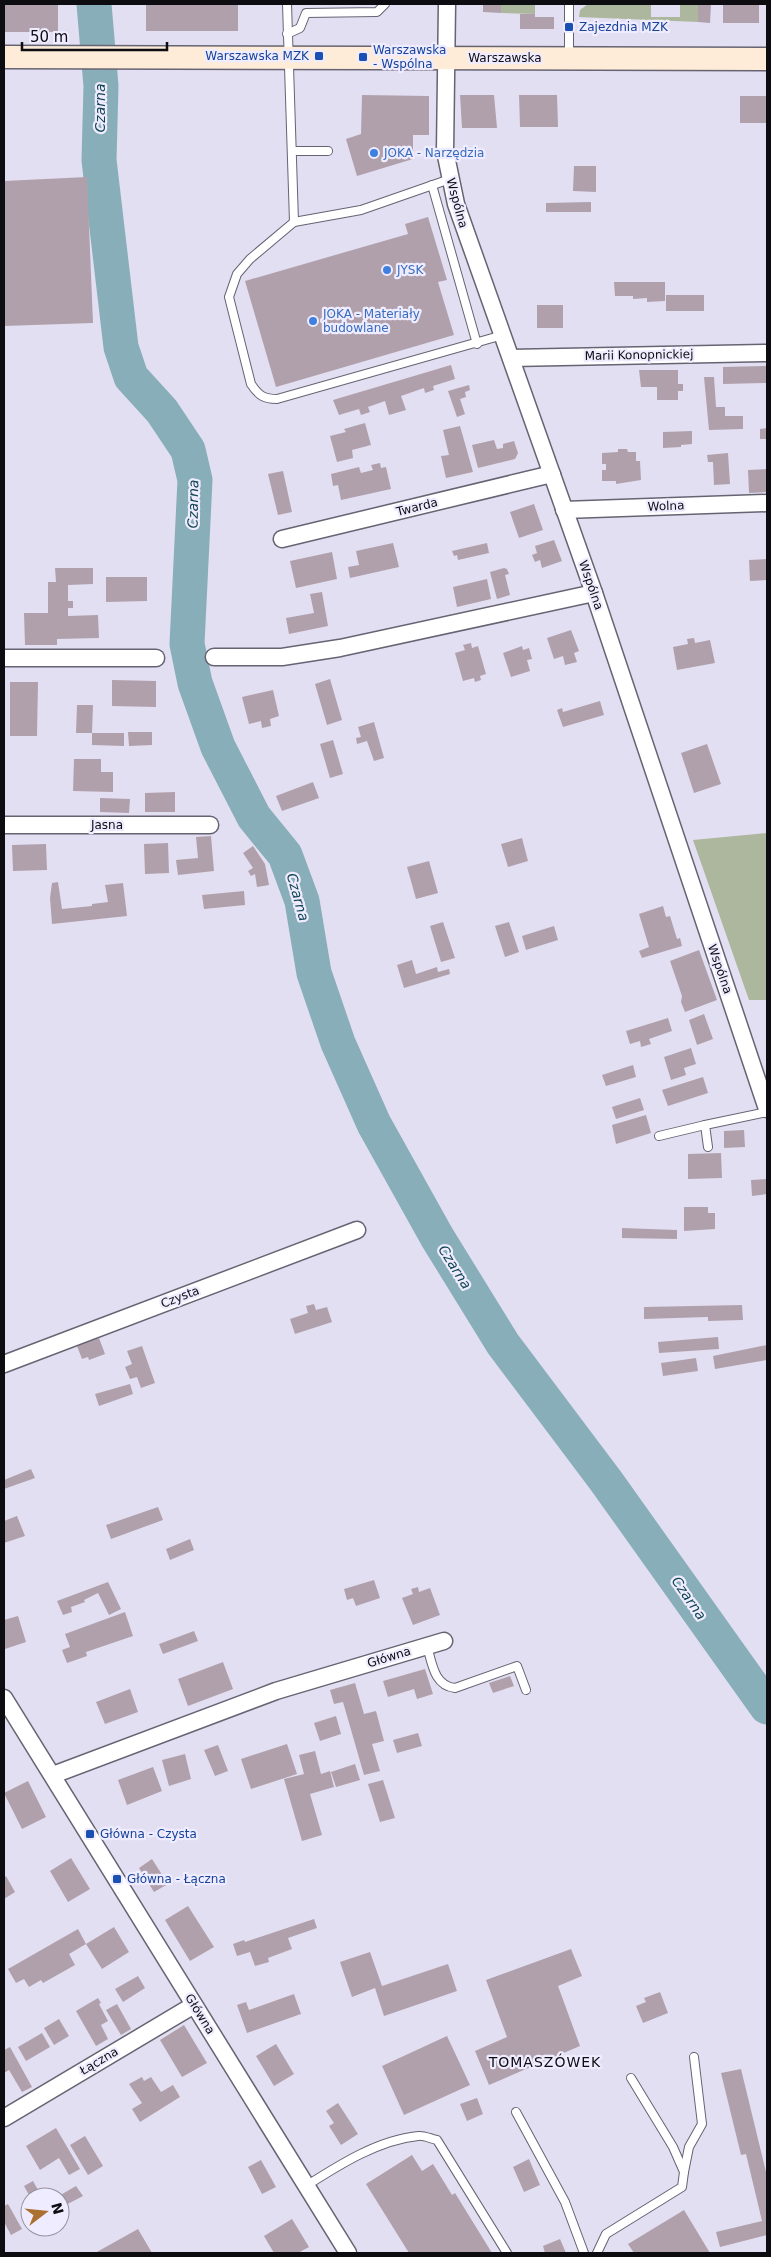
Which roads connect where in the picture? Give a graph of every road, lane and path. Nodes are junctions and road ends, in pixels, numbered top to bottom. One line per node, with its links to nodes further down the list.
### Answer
1 (287, 4): 5 (lane)
2 (385, 4): 5 (lane)
3 (447, 4): 8 (street, Wspólna)
4 (569, 4): 9 (lane)
5 (287, 34): 7 (lane)
6 (4, 57): 7 (main road, Warszawska)
7 (287, 57): 8 (main road, Warszawska); 11 (lane)
8 (446, 57): 9 (main road, Warszawska); 13 (street, Wspólna)
9 (569, 58): 10 (main road, Warszawska)
10 (767, 59)
11 (292, 151): 12 (lane); 15 (lane)
12 (328, 151)
13 (450, 179): 14 (lane); 16 (street, Wspólna)
14 (432, 185): 15 (lane); 17 (lane)
15 (294, 222): 17 (lane)
16 (503, 335): 17 (lane); 19 (street, Wspólna)
17 (477, 344)
18 (767, 353): 19 (street, Marii Konopnickiej)
19 (510, 358): 20 (street, Wspólna)
20 (552, 474): 22 (street, Wspólna); 23 (street, Twarda)
21 (767, 503): 22 (street, Wolna)
22 (564, 510): 24 (street, Wspólna)
23 (282, 539)
24 (594, 593): 25 (street); 30 (street, Wspólna)
25 (214, 657)
26 (4, 658): 27 (street)
27 (156, 658)
28 (4, 825): 29 (street, Jasna)
29 (210, 825)
30 (767, 1110): 31 (lane)
31 (705, 1124): 32 (lane); 33 (lane)
32 (659, 1136)
33 (708, 1147)
34 (357, 1230): 35 (street, Czysta)
35 (4, 1364)
36 (444, 1641): 37 (street, Główna)
37 (427, 1646): 38 (lane); 40 (street, Główna)
38 (526, 1690)
39 (4, 1698): 40 (street, Główna)
40 (53, 1775): 41 (street, Główna)
41 (194, 2005): 45 (street, Łączna); 47 (street, Główna)
42 (694, 2057): 46 (lane)
43 (631, 2078): 46 (lane)
44 (516, 2112): 50 (lane)
45 (4, 2118)
46 (684, 2172): 51 (lane)
47 (306, 2186): 48 (street, Główna); 49 (lane)
48 (348, 2253)
49 (507, 2253)
50 (584, 2253)
51 (597, 2253)

